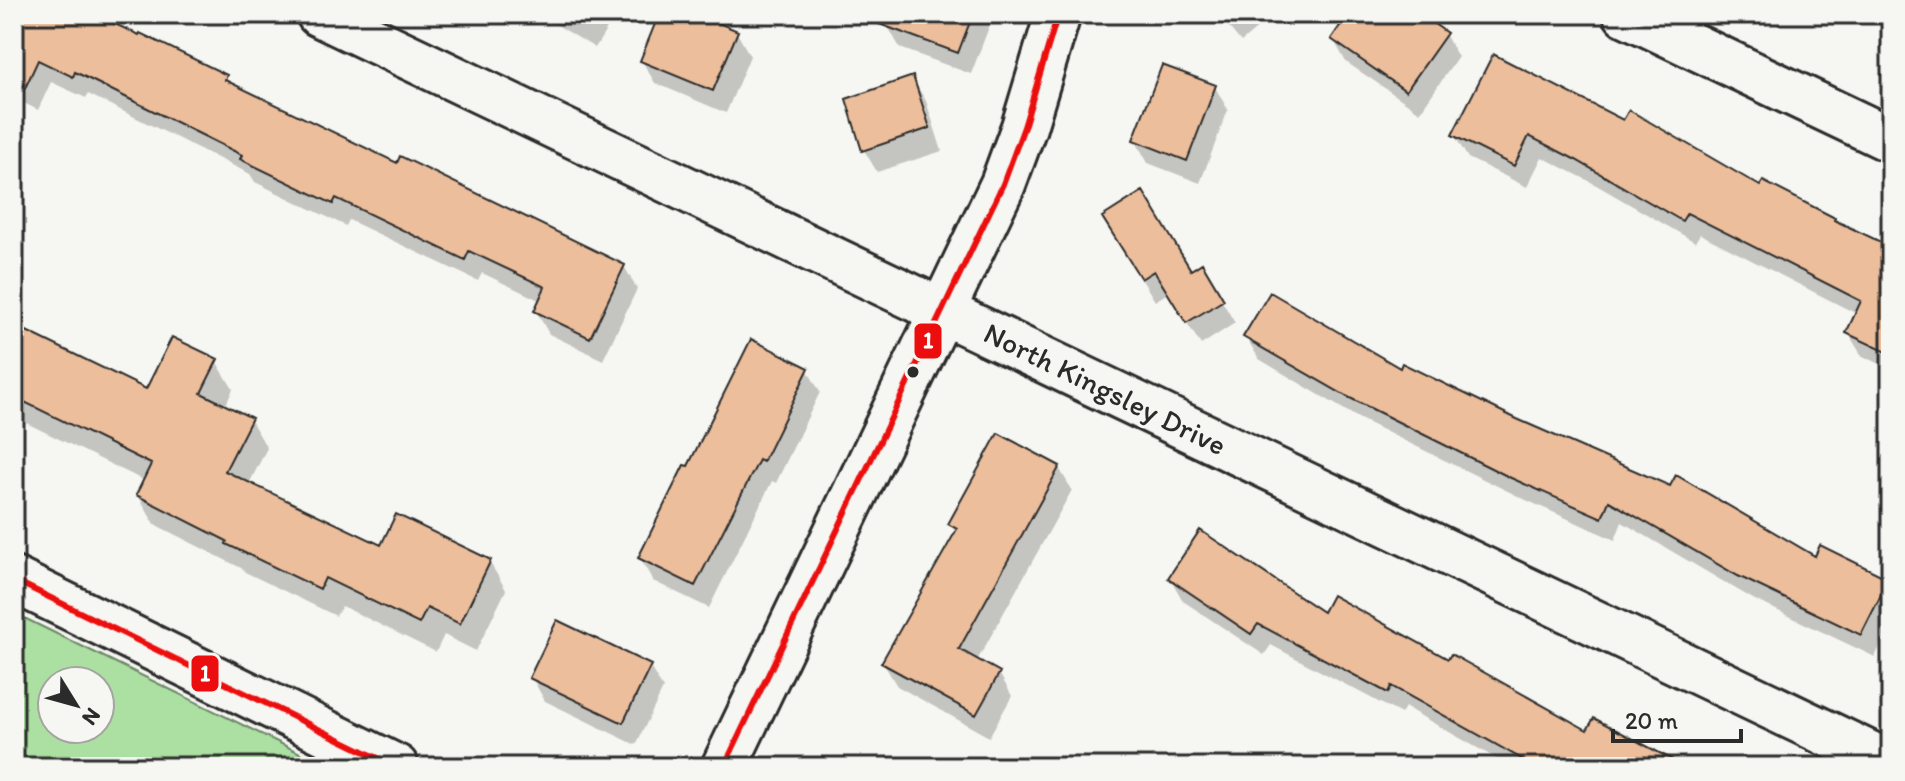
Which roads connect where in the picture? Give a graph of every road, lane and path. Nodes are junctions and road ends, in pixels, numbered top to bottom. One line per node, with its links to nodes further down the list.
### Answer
1 (319, 14): 5 (street, North Kingsley Drive)
2 (1058, 14): 5 (street)
3 (1626, 14): 4 (street)
4 (1891, 140)
5 (942, 311): 7 (street, North Kingsley Drive); 9 (street)
6 (14, 580): 8 (street)
7 (1891, 764)
8 (396, 767)
9 (724, 767)

